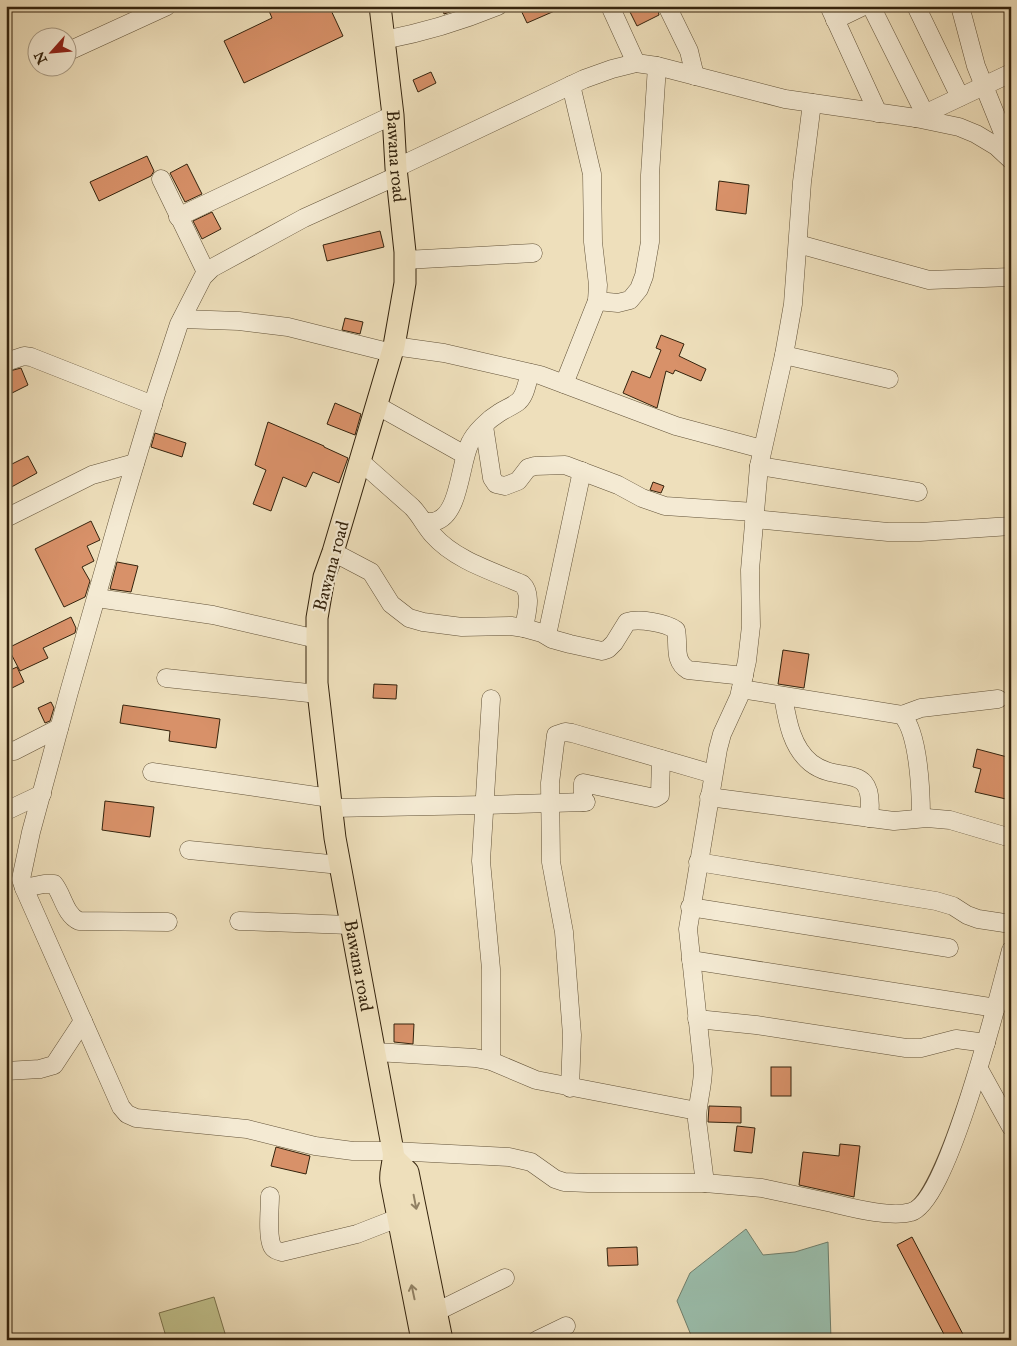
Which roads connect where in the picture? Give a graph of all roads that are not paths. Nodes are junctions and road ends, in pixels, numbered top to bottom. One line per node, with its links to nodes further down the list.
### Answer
1 (167, 6): 12 (street)
2 (380, 6): 11 (main road, Bawana road)
3 (498, 6): 11 (street)
4 (610, 6): 13 (street)
5 (667, 6): 16 (street)
6 (864, 6): 10 (street)
7 (871, 6): 23 (street)
8 (916, 6): 19 (street)
9 (960, 6): 18 (street)
10 (832, 13): 21 (street)
11 (384, 40): 22 (main road, Bawana road)
12 (78, 47)
13 (636, 64): 14 (street); 17 (street)
14 (657, 66): 16 (street); 34 (street)
15 (1011, 73): 18 (street)
16 (695, 76): 20 (street)
17 (571, 86): 26 (street); 34 (street)
18 (983, 86): 19 (street); 24 (street)
19 (960, 97): 23 (street)
20 (812, 103): 21 (street); 29 (street)
21 (878, 113): 23 (street)
22 (392, 115): 26 (main road, Bawana road); 28 (street)
23 (921, 116): 25 (street)
24 (1011, 153)
25 (1011, 160)
26 (396, 172): 31 (main road, Bawana road); 32 (street)
27 (161, 179): 28 (street)
28 (178, 217): 32 (street)
29 (798, 244): 33 (street); 37 (street)
30 (533, 253): 31 (street)
31 (405, 260): 36 (main road, Bawana road)
32 (206, 272): 35 (street)
33 (1011, 277)
34 (597, 301): 41 (street)
35 (182, 319): 36 (street); 42 (street)
36 (393, 350): 39 (street); 43 (main road, Bawana road)
37 (784, 355): 40 (street); 45 (street)
38 (6, 362): 42 (street)
39 (530, 373): 41 (street); 44 (street)
40 (889, 379)
41 (564, 384): 45 (street)
42 (153, 405): 48 (street)
43 (376, 405): 46 (street); 47 (main road, Bawana road)
44 (484, 426): 46 (street); 50 (street)
45 (762, 449): 49 (street)
46 (465, 455): 54 (street)
47 (360, 461): 54 (street); 56 (main road, Bawana road)
48 (136, 463): 53 (street); 57 (street)
49 (759, 466): 51 (street); 52 (street)
50 (582, 471): 52 (street); 59 (street)
51 (918, 492)
52 (754, 516): 55 (street); 62 (street)
53 (6, 518)
54 (424, 522): 58 (street)
55 (1011, 526)
56 (333, 552): 58 (street); 60 (main road, Bawana road)
57 (96, 598): 60 (street); 68 (street)
58 (524, 628): 59 (street)
59 (547, 636): 62 (street)
60 (317, 638): 63 (main road, Bawana road)
61 (166, 678): 63 (street)
62 (742, 683): 64 (street); 72 (street)
63 (318, 694): 75 (main road, Bawana road)
64 (783, 696): 67 (street); 79 (street)
65 (491, 699): 77 (street)
66 (998, 699): 67 (street)
67 (902, 715): 80 (street)
68 (59, 728): 69 (street); 73 (street)
69 (6, 749)
70 (661, 759): 72 (street); 76 (street); 76 (street)
71 (152, 772): 75 (street)
72 (712, 774): 74 (street)
73 (42, 794): 78 (street); 85 (street)
74 (709, 797): 79 (street); 83 (street)
75 (331, 803): 77 (street); 84 (main road, Bawana road)
76 (550, 803): 77 (street); 102 (street)
77 (484, 806): 99 (street)
78 (6, 811)
79 (869, 818): 80 (street)
80 (921, 818): 81 (street)
81 (1011, 838)
82 (189, 850): 84 (street)
83 (698, 862): 86 (street); 89 (street)
84 (340, 865): 90 (main road, Bawana road)
85 (24, 888): 88 (street); 96 (street)
86 (690, 907): 91 (street); 93 (street)
87 (239, 920): 90 (street)
88 (168, 922)
89 (1011, 924)
90 (350, 925): 98 (main road, Bawana road)
91 (949, 948)
92 (1011, 950): 94 (street)
93 (691, 960): 94 (street); 95 (street)
94 (996, 1008): 97 (street)
95 (697, 1019): 97 (street); 103 (street)
96 (83, 1021): 101 (street); 105 (street)
97 (986, 1043): 100 (street)
98 (376, 1052): 99 (street); 105 (main road, Bawana road)
99 (492, 1062): 102 (street)
100 (979, 1068): 104 (street); 106 (street)
101 (6, 1071)
102 (570, 1088): 103 (street)
103 (697, 1111): 106 (street)
104 (1011, 1127)
105 (394, 1155): 106 (street); 108 (main road, Bawana road); 110 (main road, Bawana road, one-way to 110)
106 (705, 1183)
107 (270, 1196): 108 (street)
108 (398, 1218): 112 (main road, Bawana road, one-way to 108)
109 (505, 1278): 110 (street)
110 (436, 1312): 113 (main road, Bawana road)
111 (566, 1326): 114 (street)
112 (422, 1340)
113 (442, 1340)
114 (537, 1340)

